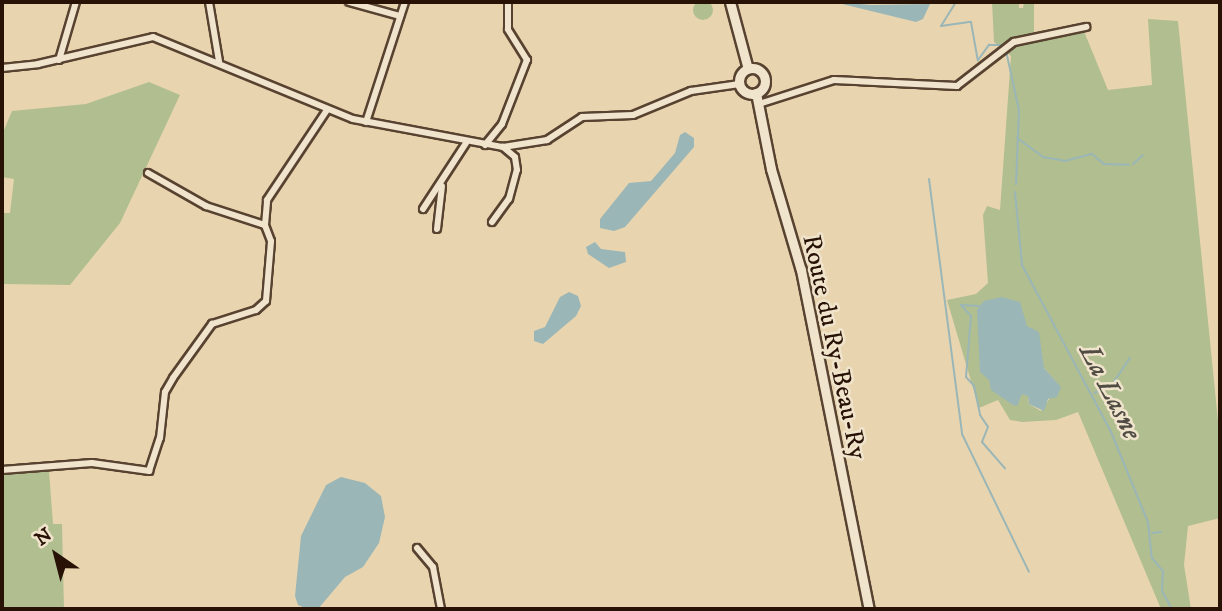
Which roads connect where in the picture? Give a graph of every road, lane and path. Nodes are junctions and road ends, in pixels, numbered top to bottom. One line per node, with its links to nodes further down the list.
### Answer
1 (76, 2): 9 (street)
2 (209, 2): 10 (street)
3 (349, 2): 7 (street)
4 (405, 2): 7 (street)
5 (508, 2): 19 (street)
6 (730, 2): 12 (street)
7 (400, 16): 17 (street)
8 (1086, 27): 15 (street)
9 (59, 60): 10 (street); 11 (street)
10 (219, 61): 16 (street)
11 (2, 68)
12 (748, 69): 13 (street); 14 (street)
13 (739, 84): 14 (street); 20 (street)
14 (756, 93): 15 (street, Route du Ry-Beau-Ry)
15 (759, 104): 30 (street, Route du Ry-Beau-Ry)
16 (327, 110): 17 (street); 25 (street)
17 (366, 122): 18 (street)
18 (466, 143): 19 (street); 22 (street)
19 (485, 145): 20 (street)
20 (503, 147): 24 (street)
21 (148, 173): 25 (street)
22 (443, 181): 23 (street); 26 (street)
23 (424, 209)
24 (492, 222)
25 (265, 225): 27 (street)
26 (437, 229)
27 (2, 470)
28 (417, 548): 29 (street)
29 (442, 609)
30 (869, 609)

